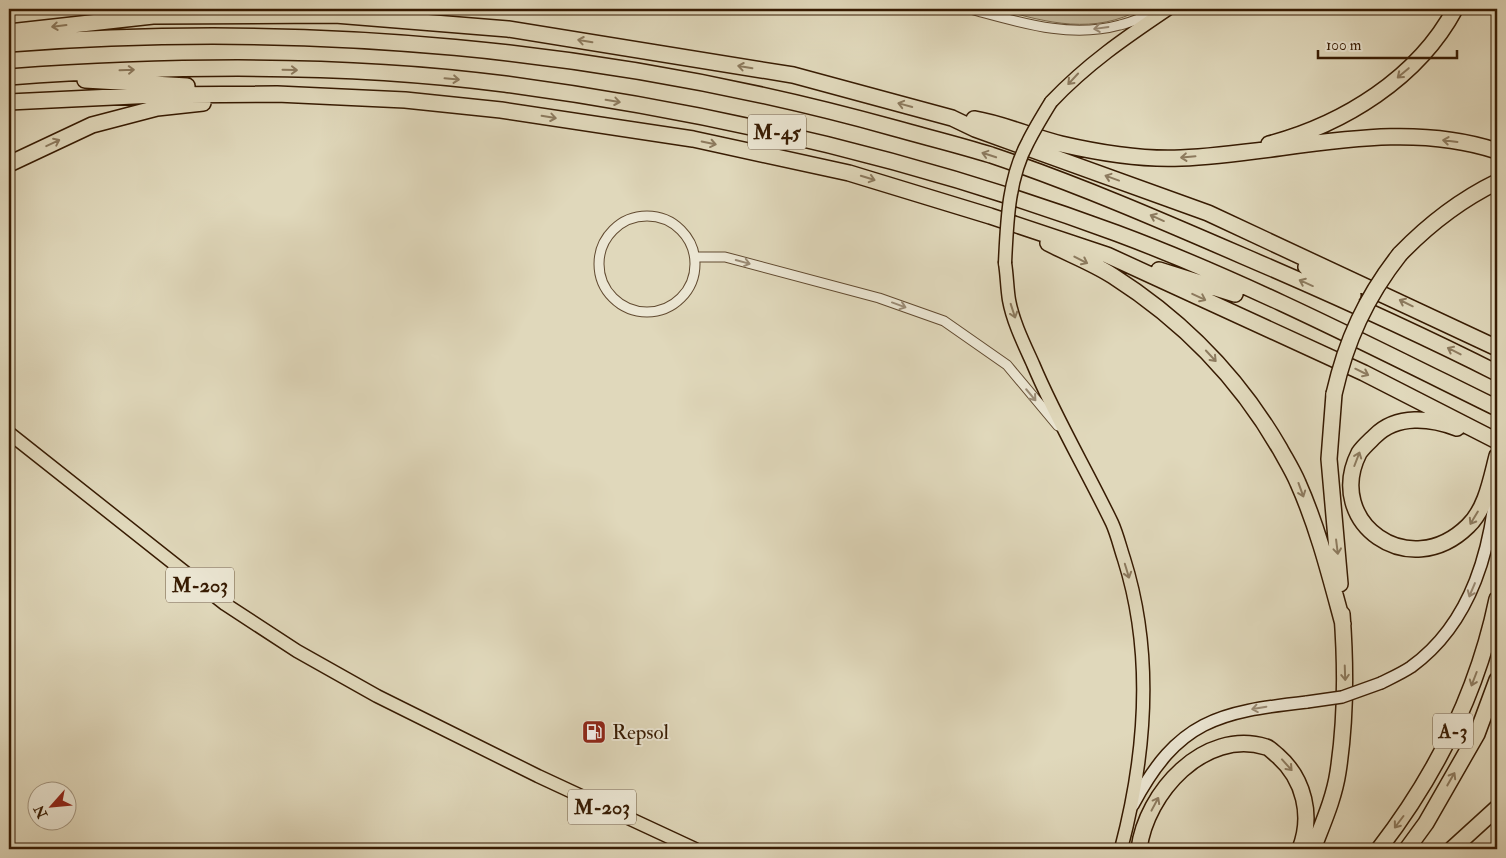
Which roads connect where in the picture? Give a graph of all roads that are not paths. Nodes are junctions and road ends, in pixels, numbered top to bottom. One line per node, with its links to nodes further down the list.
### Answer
1 (261, 9): 5 (main road)
2 (970, 9): 3 (street, one-way to 2)
3 (1166, 9): 27 (main road, one-way to 27, bridge)
4 (1455, 9): 14 (highway, one-way to 14)
5 (335, 15): 6 (highway, one-way to 6); 12 (highway, one-way to 5)
6 (9, 32)
7 (9, 44): 21 (highway, M-45, one-way to 7)
8 (16, 76): 9 (highway); 23 (highway, M-45, one-way to 23)
9 (277, 94): 10 (highway); 11 (highway)
10 (405, 100): 15 (highway, one-way to 10); 18 (highway, one-way to 18)
11 (9, 102)
12 (952, 118): 14 (highway, one-way to 12); 17 (highway, one-way to 12)
13 (1497, 151): 14 (highway, one-way to 14)
14 (1236, 153)
15 (9, 164)
16 (1497, 182): 32 (highway, one-way to 32, bridge)
17 (1208, 213): 21 (highway); 22 (highway, one-way to 17)
18 (990, 216): 19 (highway); 32 (highway, one-way to 32)
19 (1107, 255): 23 (highway); 28 (highway, one-way to 28)
20 (695, 257): 20 (street); 27 (street, one-way to 27)
21 (1399, 324): 24 (highway, M-45, one-way to 21)
22 (1497, 348)
23 (1380, 350): 25 (highway, M-45)
24 (1497, 373)
25 (1497, 408)
26 (9, 433): 36 (main road, M-203)
27 (1065, 435): 34 (main road, one-way to 34)
28 (1497, 442): 29 (highway, one-way to 28)
29 (1497, 456)
30 (1497, 475): 34 (main road, one-way to 34, bridge)
31 (1497, 599): 41 (highway, A-3, one-way to 41)
32 (1343, 624): 40 (highway, one-way to 40)
33 (1497, 680): 42 (highway, A-3, one-way to 33)
34 (1132, 808): 37 (main road)
35 (1497, 808): 43 (highway)
36 (695, 849)
37 (1121, 849)
38 (1139, 849): 39 (highway, one-way to 39)
39 (1300, 849)
40 (1313, 849)
41 (1379, 849)
42 (1407, 849)
43 (1452, 849)

